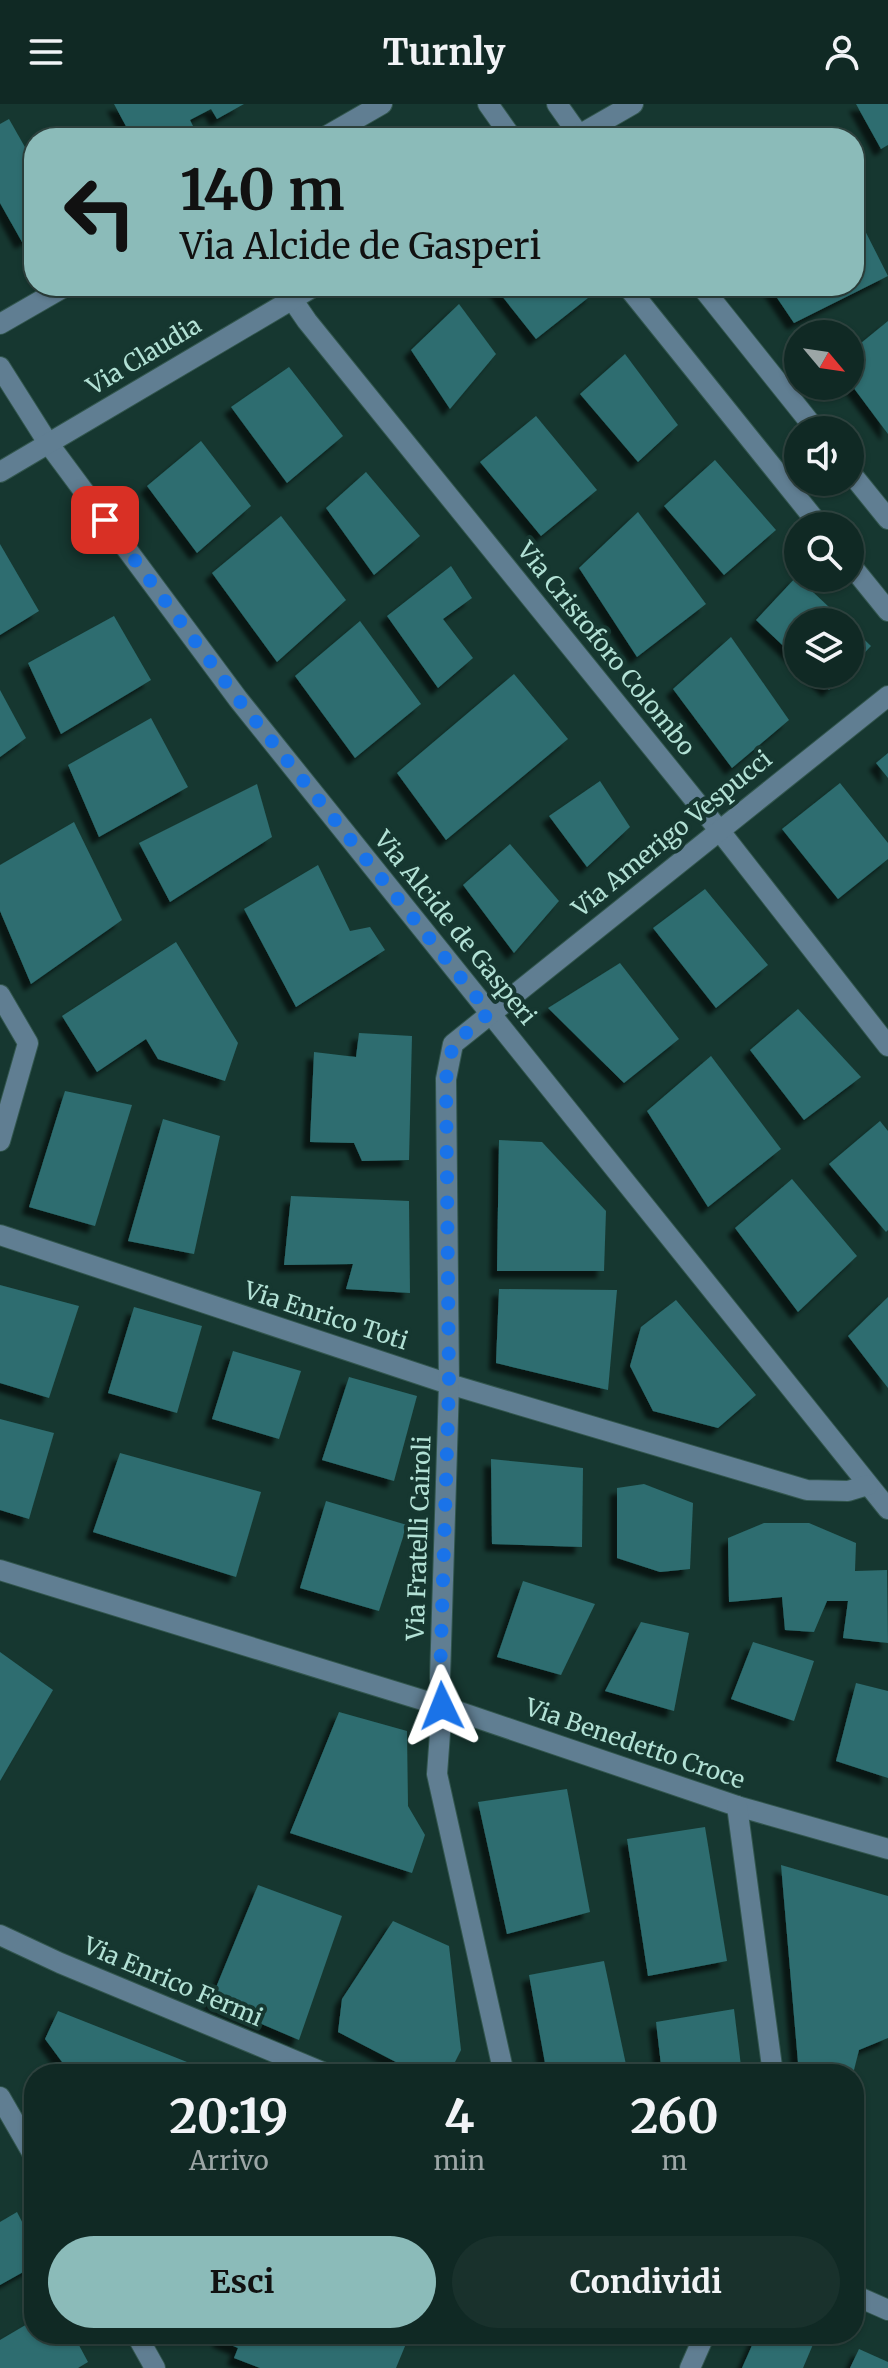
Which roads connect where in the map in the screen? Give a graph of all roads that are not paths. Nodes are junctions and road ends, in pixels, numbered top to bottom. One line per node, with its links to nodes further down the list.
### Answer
1 (382, 104): 5 (street)
2 (488, 104): 6 (street)
3 (557, 104): 7 (street)
4 (633, 104): 8 (street)
5 (340, 128)
6 (505, 128)
7 (572, 128)
8 (593, 128)
9 (49, 296): 14 (street)
10 (282, 296): 17 (street, Via Claudia)
11 (291, 296): 25 (street, Via Cristoforo Colombo)
12 (635, 296): 20 (street)
13 (709, 296): 16 (street)
14 (0, 324)
15 (0, 367): 17 (street, Via Alcide de Gasperi)
16 (805, 416)
17 (48, 443): 18 (street, Via Claudia); 27 (street, Via Alcide de Gasperi)
18 (0, 472)
19 (864, 489): 21 (street)
20 (809, 512)
21 (888, 519)
22 (864, 581): 23 (street)
23 (888, 611)
24 (888, 696): 25 (street, Via Amerigo Vespucci)
25 (719, 830): 27 (street, Via Amerigo Vespucci); 28 (street, Via Cristoforo Colombo)
26 (0, 995): 29 (street)
27 (489, 1013): 31 (street, Via Fratelli Cairoli); 32 (street, Via Alcide de Gasperi)
28 (888, 1046)
29 (0, 1141)
30 (0, 1235): 31 (street, Via Enrico Toti)
31 (449, 1384): 32 (street, Via Enrico Toti); 35 (street, Via Fratelli Cairoli)
32 (868, 1485): 33 (street, Via Alcide de Gasperi)
33 (888, 1509)
34 (0, 1570): 35 (street, Via Benedetto Croce)
35 (442, 1706): 36 (street, Via Benedetto Croce); 40 (street, Via Fratelli Cairoli)
36 (737, 1806): 37 (street, Via Benedetto Croce); 41 (street)
37 (888, 1849)
38 (0, 1935): 39 (street, Via Enrico Fermi)
39 (303, 2064)
40 (502, 2064)
41 (772, 2064)
42 (0, 2097): 43 (street)
43 (24, 2139)
44 (864, 2299): 45 (street)
45 (888, 2310)
46 (142, 2344): 48 (street)
47 (701, 2344): 49 (street)
48 (155, 2368)
49 (690, 2368)

